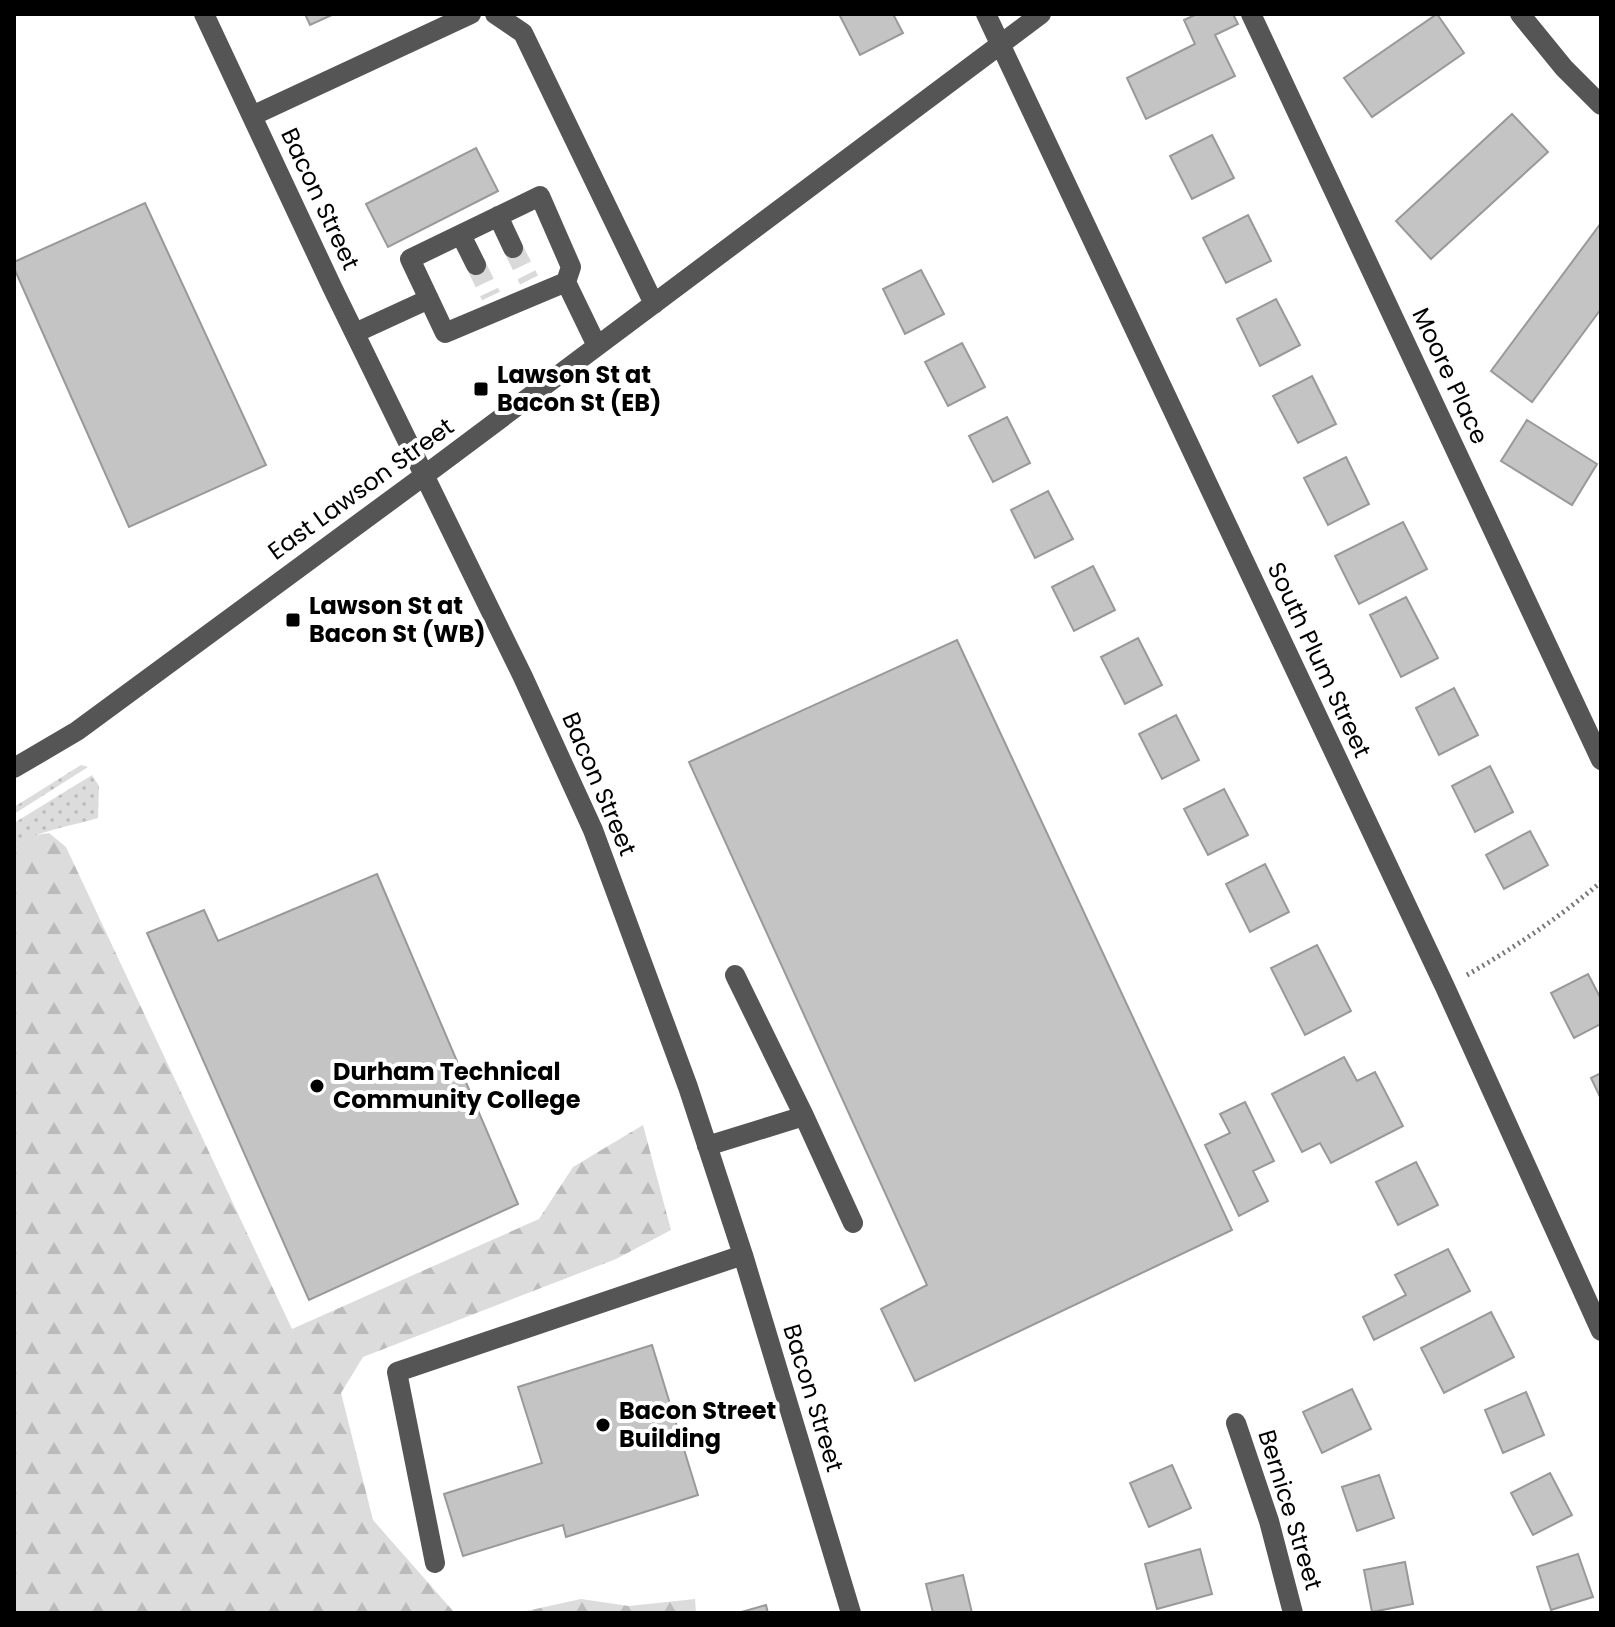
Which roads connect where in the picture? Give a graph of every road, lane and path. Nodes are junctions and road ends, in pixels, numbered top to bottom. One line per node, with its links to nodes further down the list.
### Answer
1 (204, 14): 10 (street, Bacon Street)
2 (471, 14): 10 (street)
3 (495, 14): 17 (street)
4 (986, 14): 8 (street, South Plum Street)
5 (1041, 14): 8 (street, East Lawson Street)
6 (1251, 14): 21 (street, Moore Place)
7 (1520, 14): 9 (street)
8 (1000, 45): 17 (street, East Lawson Street); 25 (street, South Plum Street)
9 (1601, 105)
10 (252, 116): 18 (street, Bacon Street)
11 (498, 216): 12 (street); 13 (street); 15 (street)
12 (461, 235): 14 (street); 16 (street)
13 (513, 248)
14 (476, 265)
15 (566, 282): 16 (street); 19 (street)
16 (429, 299): 18 (street)
17 (654, 304): 19 (street, East Lawson Street)
18 (355, 333): 20 (street, Bacon Street)
19 (597, 346): 20 (street, East Lawson Street)
20 (425, 475): 22 (street, East Lawson Street); 27 (street, Bacon Street)
21 (1601, 760)
22 (14, 768)
23 (1601, 882): 25 (path)
24 (735, 975): 26 (street)
25 (1445, 987): 30 (street, South Plum Street)
26 (804, 1116): 27 (street); 28 (street)
27 (707, 1146): 29 (street, Bacon Street)
28 (853, 1223)
29 (743, 1255): 32 (street); 33 (street, Bacon Street)
30 (1601, 1331)
31 (1236, 1423): 34 (street, Bernice Street)
32 (435, 1563)
33 (851, 1613)
34 (1293, 1613)

